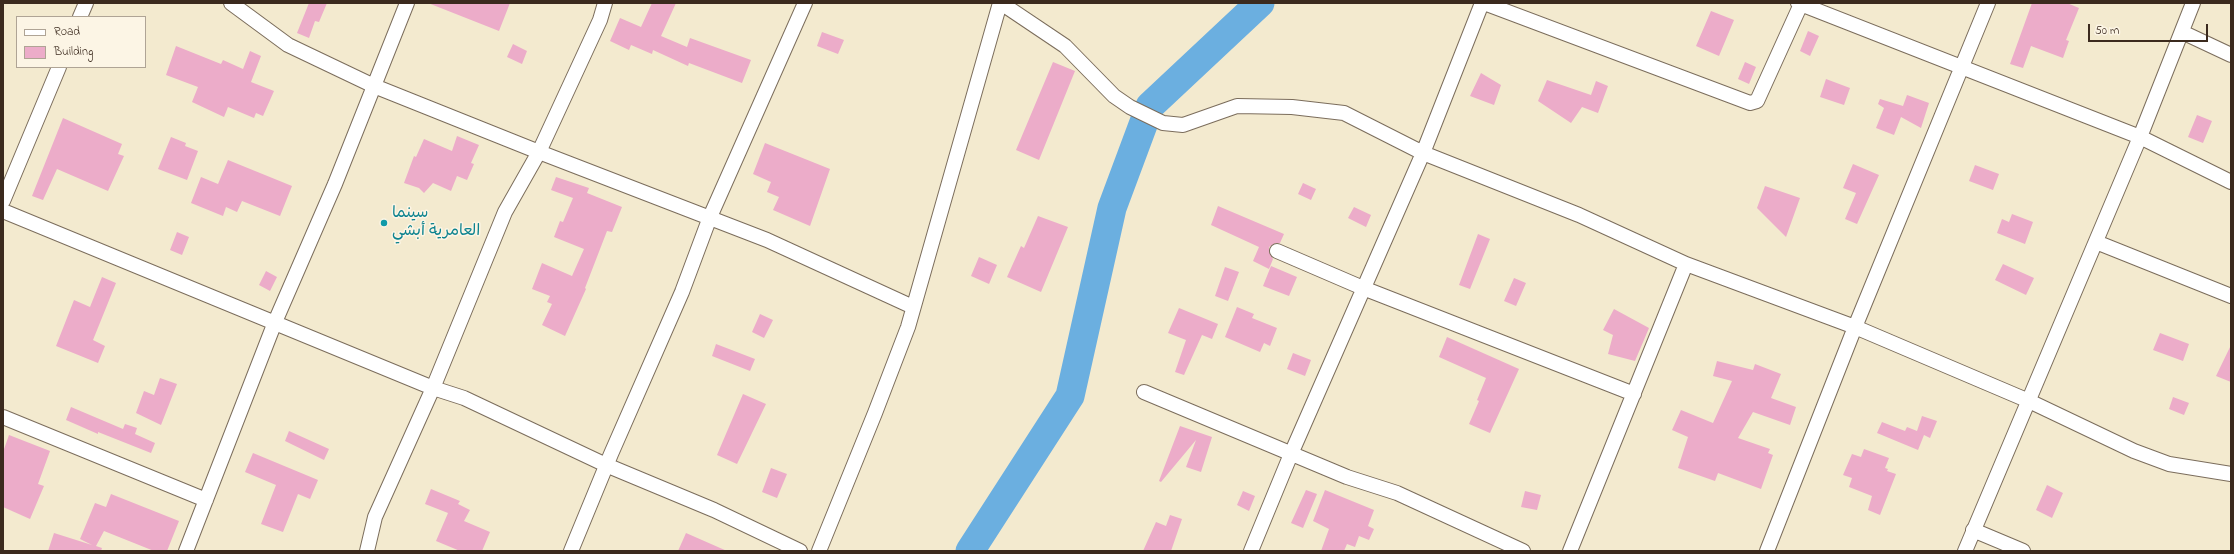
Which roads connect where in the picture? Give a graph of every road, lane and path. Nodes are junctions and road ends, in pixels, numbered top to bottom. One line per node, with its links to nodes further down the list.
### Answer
1 (86, 3): 11 (street)
2 (231, 3): 16 (street)
3 (407, 3): 16 (street)
4 (605, 3): 18 (street)
5 (805, 3): 23 (street)
6 (1000, 3): 19 (street); 29 (street)
7 (1483, 3): 10 (street); 19 (street)
8 (1988, 3): 15 (street)
9 (2193, 3): 12 (street)
10 (1799, 4): 15 (street)
11 (80, 16)
12 (2182, 32): 13 (street); 17 (street)
13 (2231, 54)
14 (59, 68): 21 (street)
15 (1961, 68): 17 (street); 31 (street)
16 (374, 86): 18 (street); 30 (street)
17 (2140, 137): 20 (street); 24 (street)
18 (539, 152): 23 (street); 32 (street)
19 (1423, 152): 26 (street); 27 (street)
20 (2231, 182)
21 (3, 201)
22 (3, 211): 30 (street)
23 (710, 217): 29 (street); 38 (street)
24 (2096, 242): 28 (street); 35 (street)
25 (1276, 251): 27 (street)
26 (1686, 264): 31 (street); 34 (street)
27 (1363, 288): 34 (street); 37 (street)
28 (2231, 296)
29 (913, 307): 46 (street)
30 (274, 322): 32 (street); 40 (street)
31 (1855, 327): 35 (street); 50 (street)
32 (433, 388): 38 (street); 43 (street)
33 (1144, 392): 37 (street)
34 (1634, 394): 49 (street)
35 (2029, 401): 39 (street); 41 (street)
36 (3, 417): 40 (street)
37 (1291, 454): 47 (street); 48 (street)
38 (606, 465): 44 (street); 45 (street)
39 (2231, 474)
40 (206, 500): 42 (street)
41 (1973, 530): 51 (street); 52 (street)
42 (186, 551)
43 (367, 551)
44 (572, 551)
45 (800, 551)
46 (819, 551)
47 (1251, 551)
48 (1523, 551)
49 (1570, 551)
50 (1767, 551)
51 (1965, 551)
52 (2023, 551)

